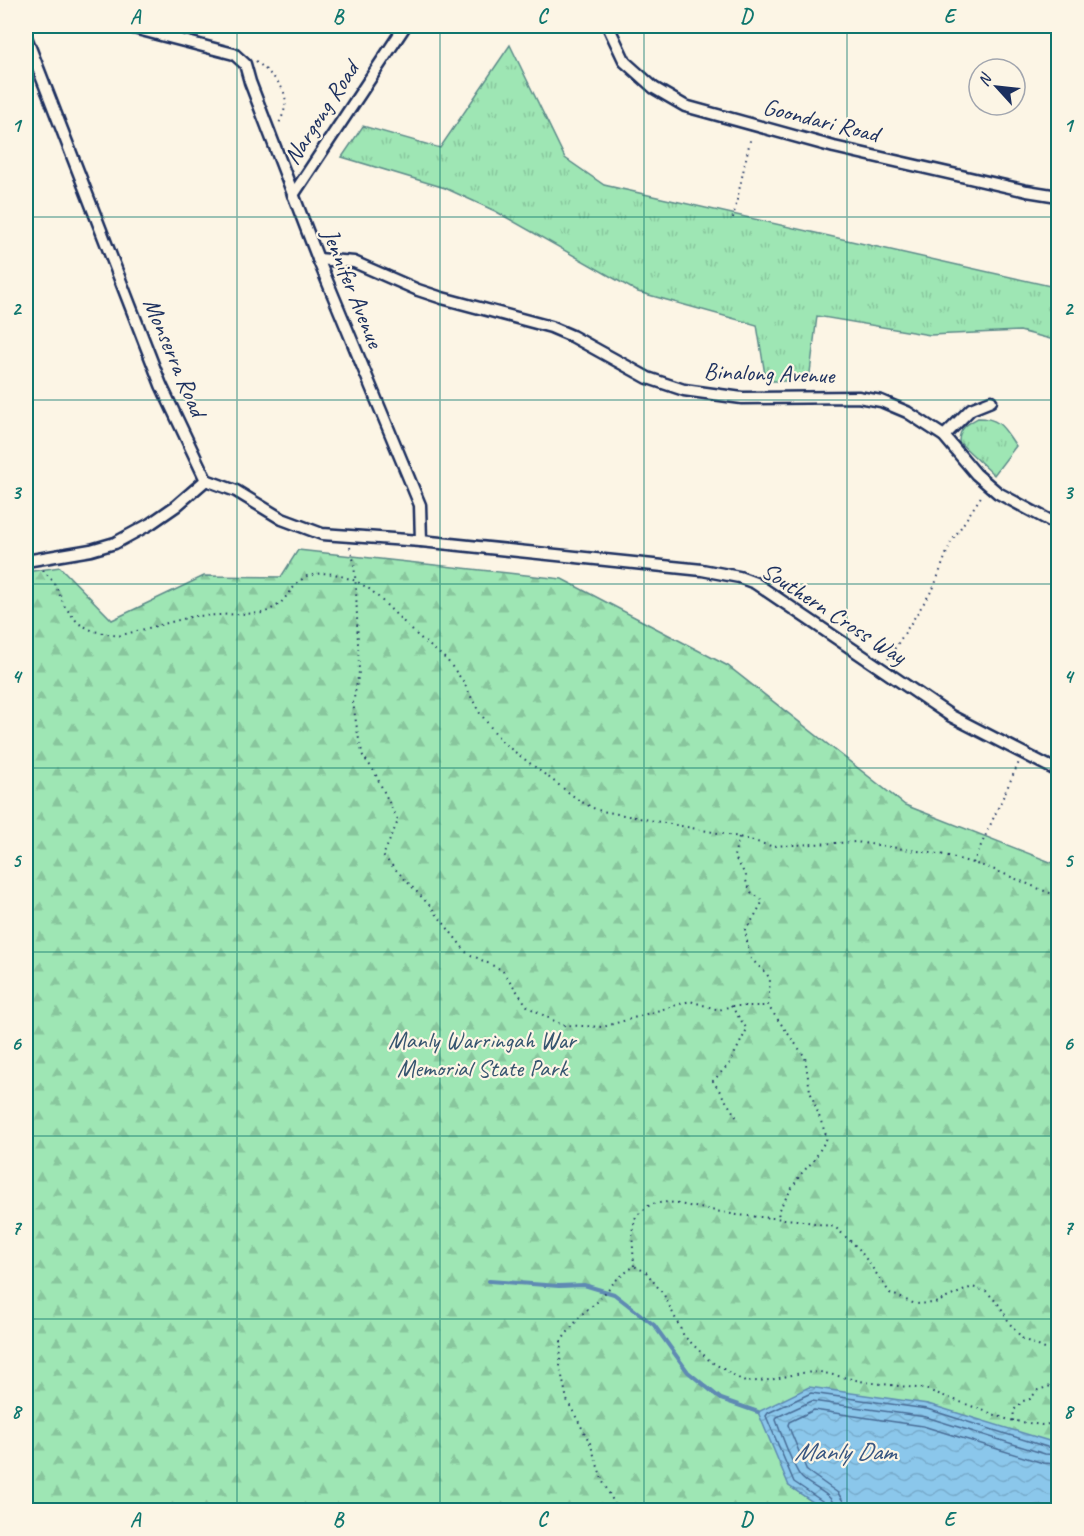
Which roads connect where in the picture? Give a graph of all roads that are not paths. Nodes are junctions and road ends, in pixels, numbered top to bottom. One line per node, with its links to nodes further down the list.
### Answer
1 (126, 26): 5 (street, Jennifer Avenue)
2 (405, 26): 5 (street, Nargong Road)
3 (608, 26): 6 (street, Goondari Road)
4 (26, 37): 10 (street, Monserra Road)
5 (293, 195): 7 (street, Jennifer Avenue)
6 (1059, 196)
7 (318, 259): 9 (street, Binalong Avenue); 12 (street, Jennifer Avenue)
8 (991, 401): 9 (street)
9 (944, 436): 11 (street, Binalong Avenue)
10 (206, 480): 12 (street); 13 (street)
11 (1059, 525)
12 (421, 541): 14 (street, Southern Cross Way)
13 (26, 561)
14 (1059, 771)

